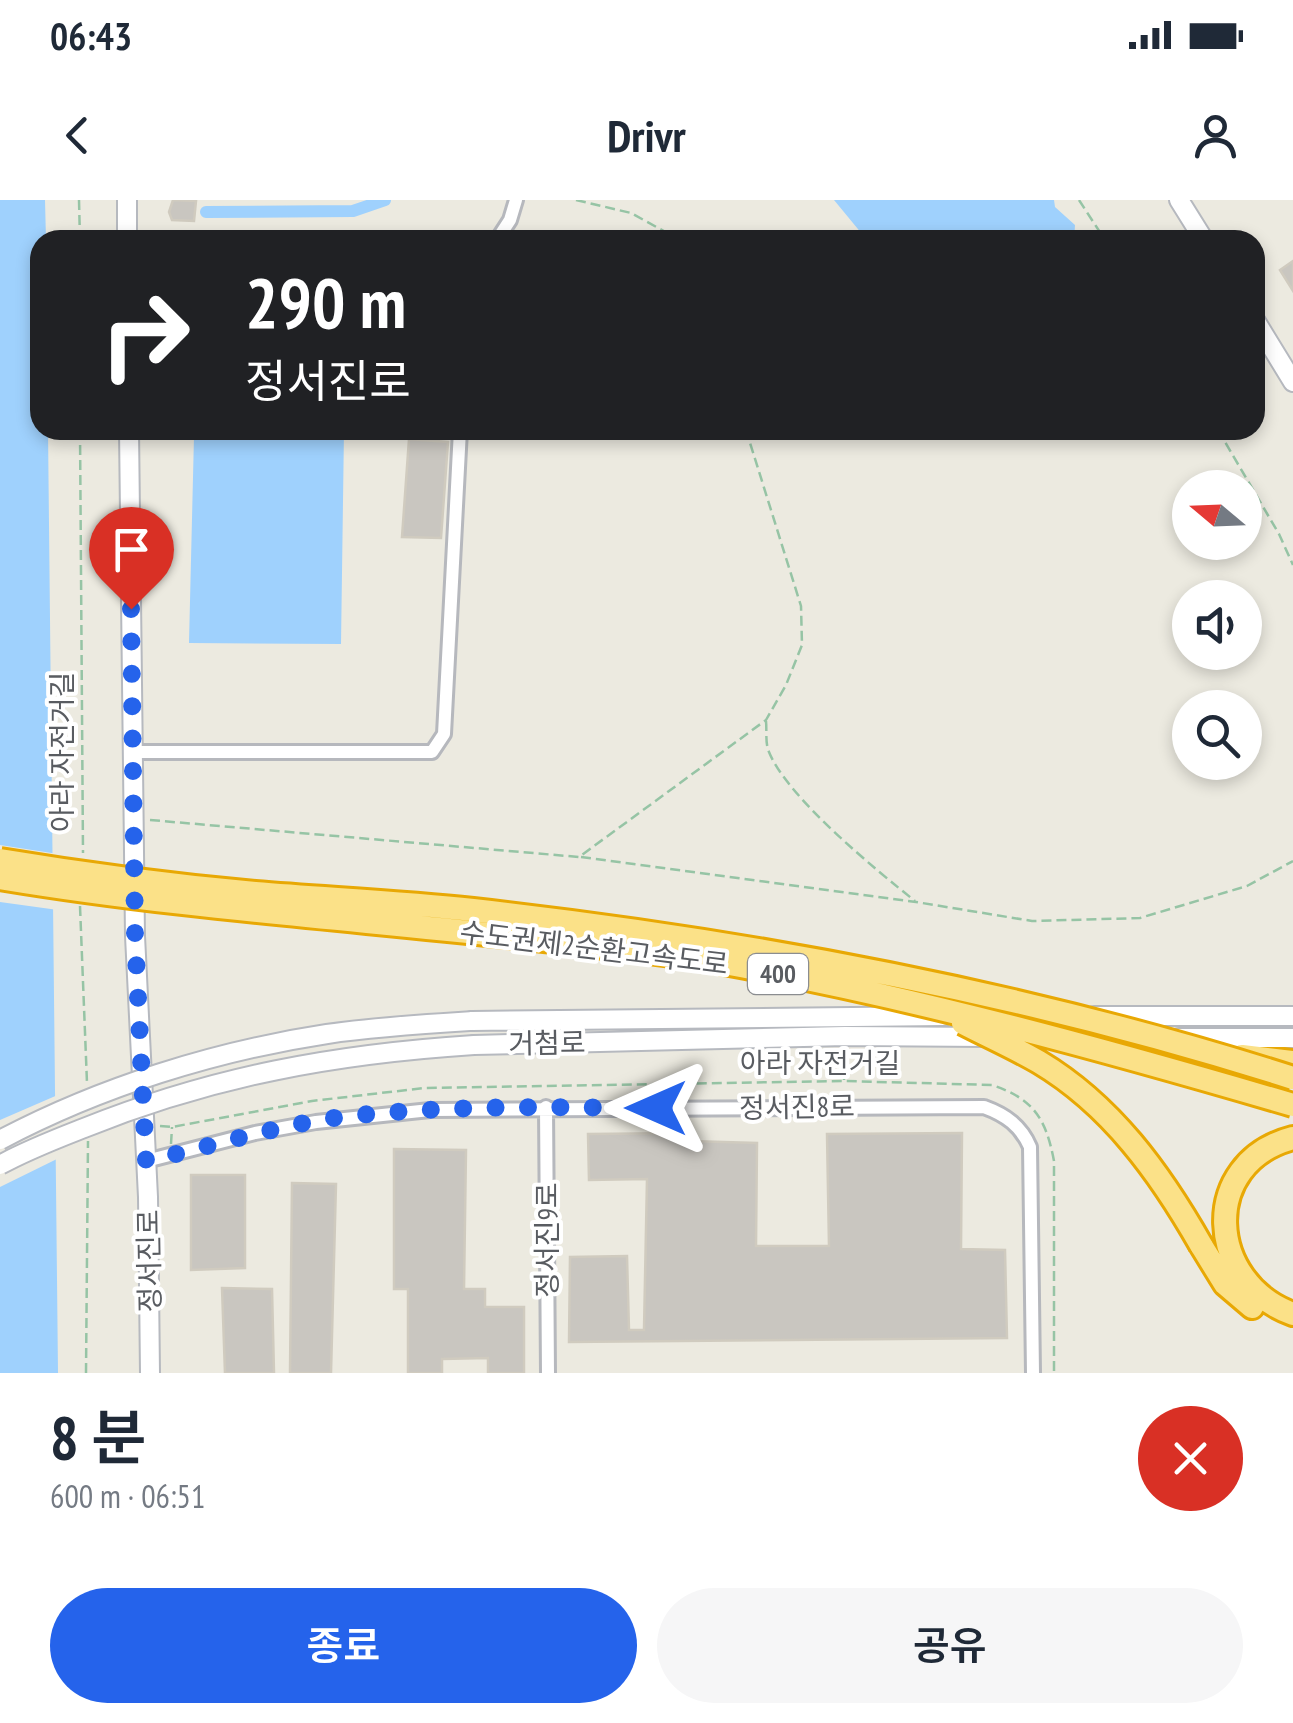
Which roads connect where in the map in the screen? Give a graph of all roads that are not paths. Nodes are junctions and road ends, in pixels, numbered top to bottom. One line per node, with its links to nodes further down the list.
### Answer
1 (127, 200): 4 (street)
2 (516, 200): 5 (street)
3 (1179, 200): 6 (street)
4 (127, 230)
5 (504, 230)
6 (1198, 230)
7 (1265, 336): 8 (street)
8 (1293, 382)
9 (129, 440): 11 (street, 정서진로)
10 (459, 440): 11 (street)
11 (132, 752): 24 (street, 정서진로)
12 (0, 860): 17 (highway, 수도권제2순환고속도로 / 400, bridge)
13 (0, 878): 14 (highway, 수도권제2순환고속도로 / 400, bridge)
14 (929, 1006): 20 (highway, 수도권제2순환고속도로 / 400, bridge); 27 (highway, bridge)
15 (1293, 1016): 23 (street, 거첨로, bridge)
16 (1293, 1038): 25 (street, 거첨로, bridge)
17 (1214, 1053): 18 (highway, bridge); 19 (highway, 수도권제2순환고속도로 / 400, bridge)
18 (1293, 1062)
19 (1293, 1078)
20 (1293, 1105)
21 (546, 1107): 24 (street, 정서진8로); 29 (street, 정서진9로); 30 (street, 정서진8로)
22 (1293, 1138): 26 (highway)
23 (0, 1140)
24 (146, 1161): 28 (street, 정서진로)
25 (0, 1165)
26 (1293, 1314)
27 (1293, 1328)
28 (150, 1373)
29 (548, 1373)
30 (1033, 1373)

